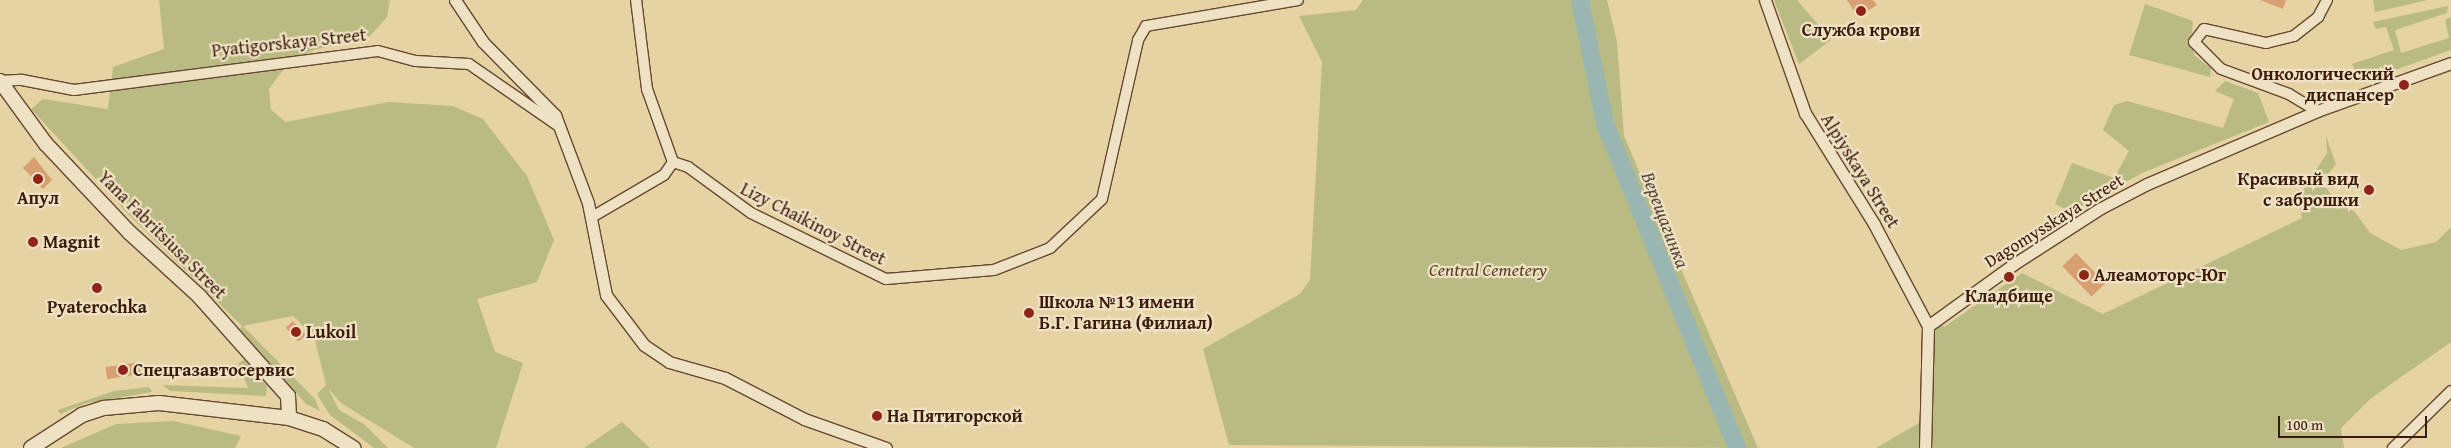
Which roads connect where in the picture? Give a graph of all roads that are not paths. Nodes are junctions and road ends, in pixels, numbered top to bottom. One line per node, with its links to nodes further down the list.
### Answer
1 (455, 0): 9 (street)
2 (636, 0): 10 (street)
3 (1298, 0): 10 (street, Lizy Chaikinoy Street)
4 (1765, 0): 12 (street, Alpiyskaya Street)
5 (2327, 0): 8 (street)
6 (2451, 63): 8 (street, Dagomysskaya Street)
7 (0, 81): 9 (street, Pyatigorskaya Street); 14 (main road, Yana Fabritsiusa Street)
8 (2317, 111): 12 (street, Dagomysskaya Street)
9 (562, 129): 11 (street)
10 (673, 162): 11 (street)
11 (592, 217): 17 (street)
12 (1928, 326): 18 (street)
13 (2451, 391): 19 (street)
14 (289, 418): 15 (main road); 16 (main road)
15 (31, 448)
16 (354, 448)
17 (886, 448)
18 (1925, 448)
19 (2394, 448)

